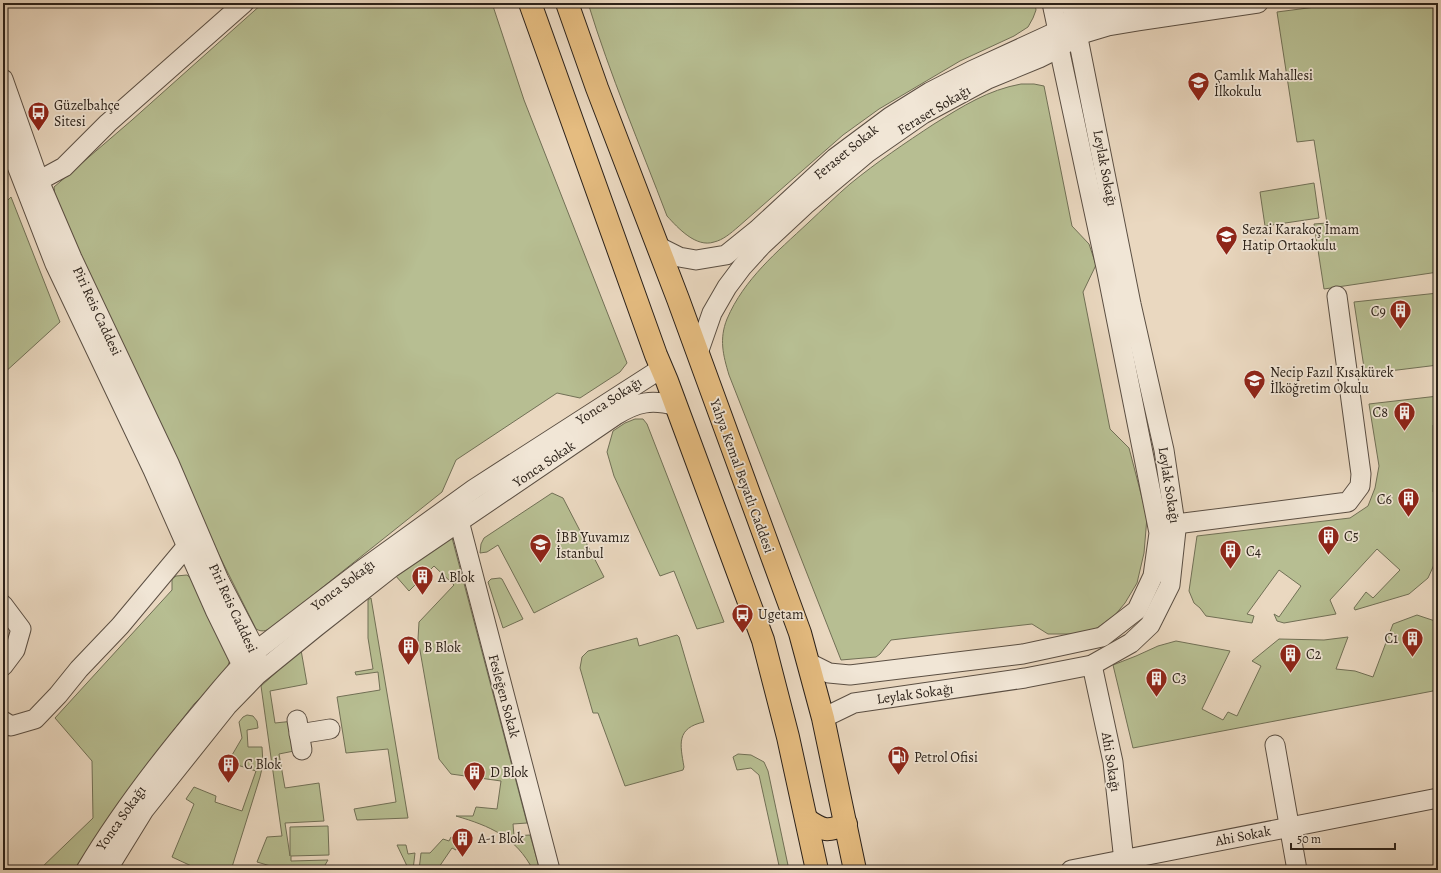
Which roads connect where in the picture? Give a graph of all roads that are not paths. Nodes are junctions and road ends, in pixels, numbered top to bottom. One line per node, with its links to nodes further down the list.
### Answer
1 (244, 3): 15 (street)
2 (530, 3): 11 (main road)
3 (568, 3): 10 (main road, Yahya Kemal Beyatlı Caddesi)
4 (1052, 3): 8 (street, Leylak Sokağı)
5 (1157, 3): 7 (street)
6 (1258, 3): 7 (street, Feraset Sokağı)
7 (1074, 18): 8 (street, Feraset Sokağı); 22 (street, Leylak Sokağı)
8 (1058, 39): 16 (street, Feraset Sokak); 18 (street, Feraset Sokağı); 26 (street, Leylak Sokağı)
9 (3, 79): 15 (street, Piri Reis Caddesi)
10 (597, 88): 11 (main road); 13 (main road, Yahya Kemal Beyatlı Caddesi)
11 (564, 98): 14 (main road)
12 (3, 130): 15 (street, Piri Reis Caddesi)
13 (614, 135): 14 (main road); 16 (main road, Yahya Kemal Beyatlı Caddesi)
14 (581, 147): 19 (main road)
15 (33, 184): 23 (street, Piri Reis Caddesi)
16 (658, 246): 18 (main road, Yahya Kemal Beyatlı Caddesi)
17 (1337, 296): 22 (street)
18 (698, 353): 26 (main road, Yahya Kemal Beyatlı Caddesi)
19 (662, 368): 20 (main road); 25 (street, Yonca Sokağı)
20 (676, 406): 21 (street, Yonca Sokak); 36 (main road)
21 (459, 521): 29 (street, Yonca Sokağı); 42 (street, Fesleğen Sokak)
22 (1176, 524): 27 (street, Leylak Sokağı)
23 (194, 543): 25 (street, Piri Reis Caddesi); 29 (street, Piri Reis Caddesi); 31 (street)
24 (3, 605): 28 (street)
25 (256, 651): 29 (street, Piri Reis Caddesi)
26 (809, 663): 30 (main road, Yahya Kemal Beyatlı Caddesi)
27 (1092, 665): 30 (street, Leylak Sokağı); 39 (street, Ahi Sokağı)
28 (3, 666)
29 (250, 670): 40 (street, Yonca Sokağı); 41 (street, Yonca Sokağı)
30 (823, 718): 37 (main road, Yahya Kemal Beyatlı Caddesi)
31 (3, 721)
32 (330, 729): 33 (street)
33 (299, 734)
34 (1275, 745): 38 (street)
35 (1438, 798): 38 (street, Ahi Sokak)
36 (807, 820): 37 (main road); 43 (main road)
37 (846, 824): 44 (main road, Yahya Kemal Beyatlı Caddesi)
38 (1290, 827): 39 (street, Ahi Sokak); 46 (street)
39 (1124, 865): 45 (street, Ahi Sokak)
40 (86, 870)
41 (107, 870)
42 (550, 870)
43 (817, 870)
44 (855, 870)
45 (1071, 870)
46 (1297, 870)

